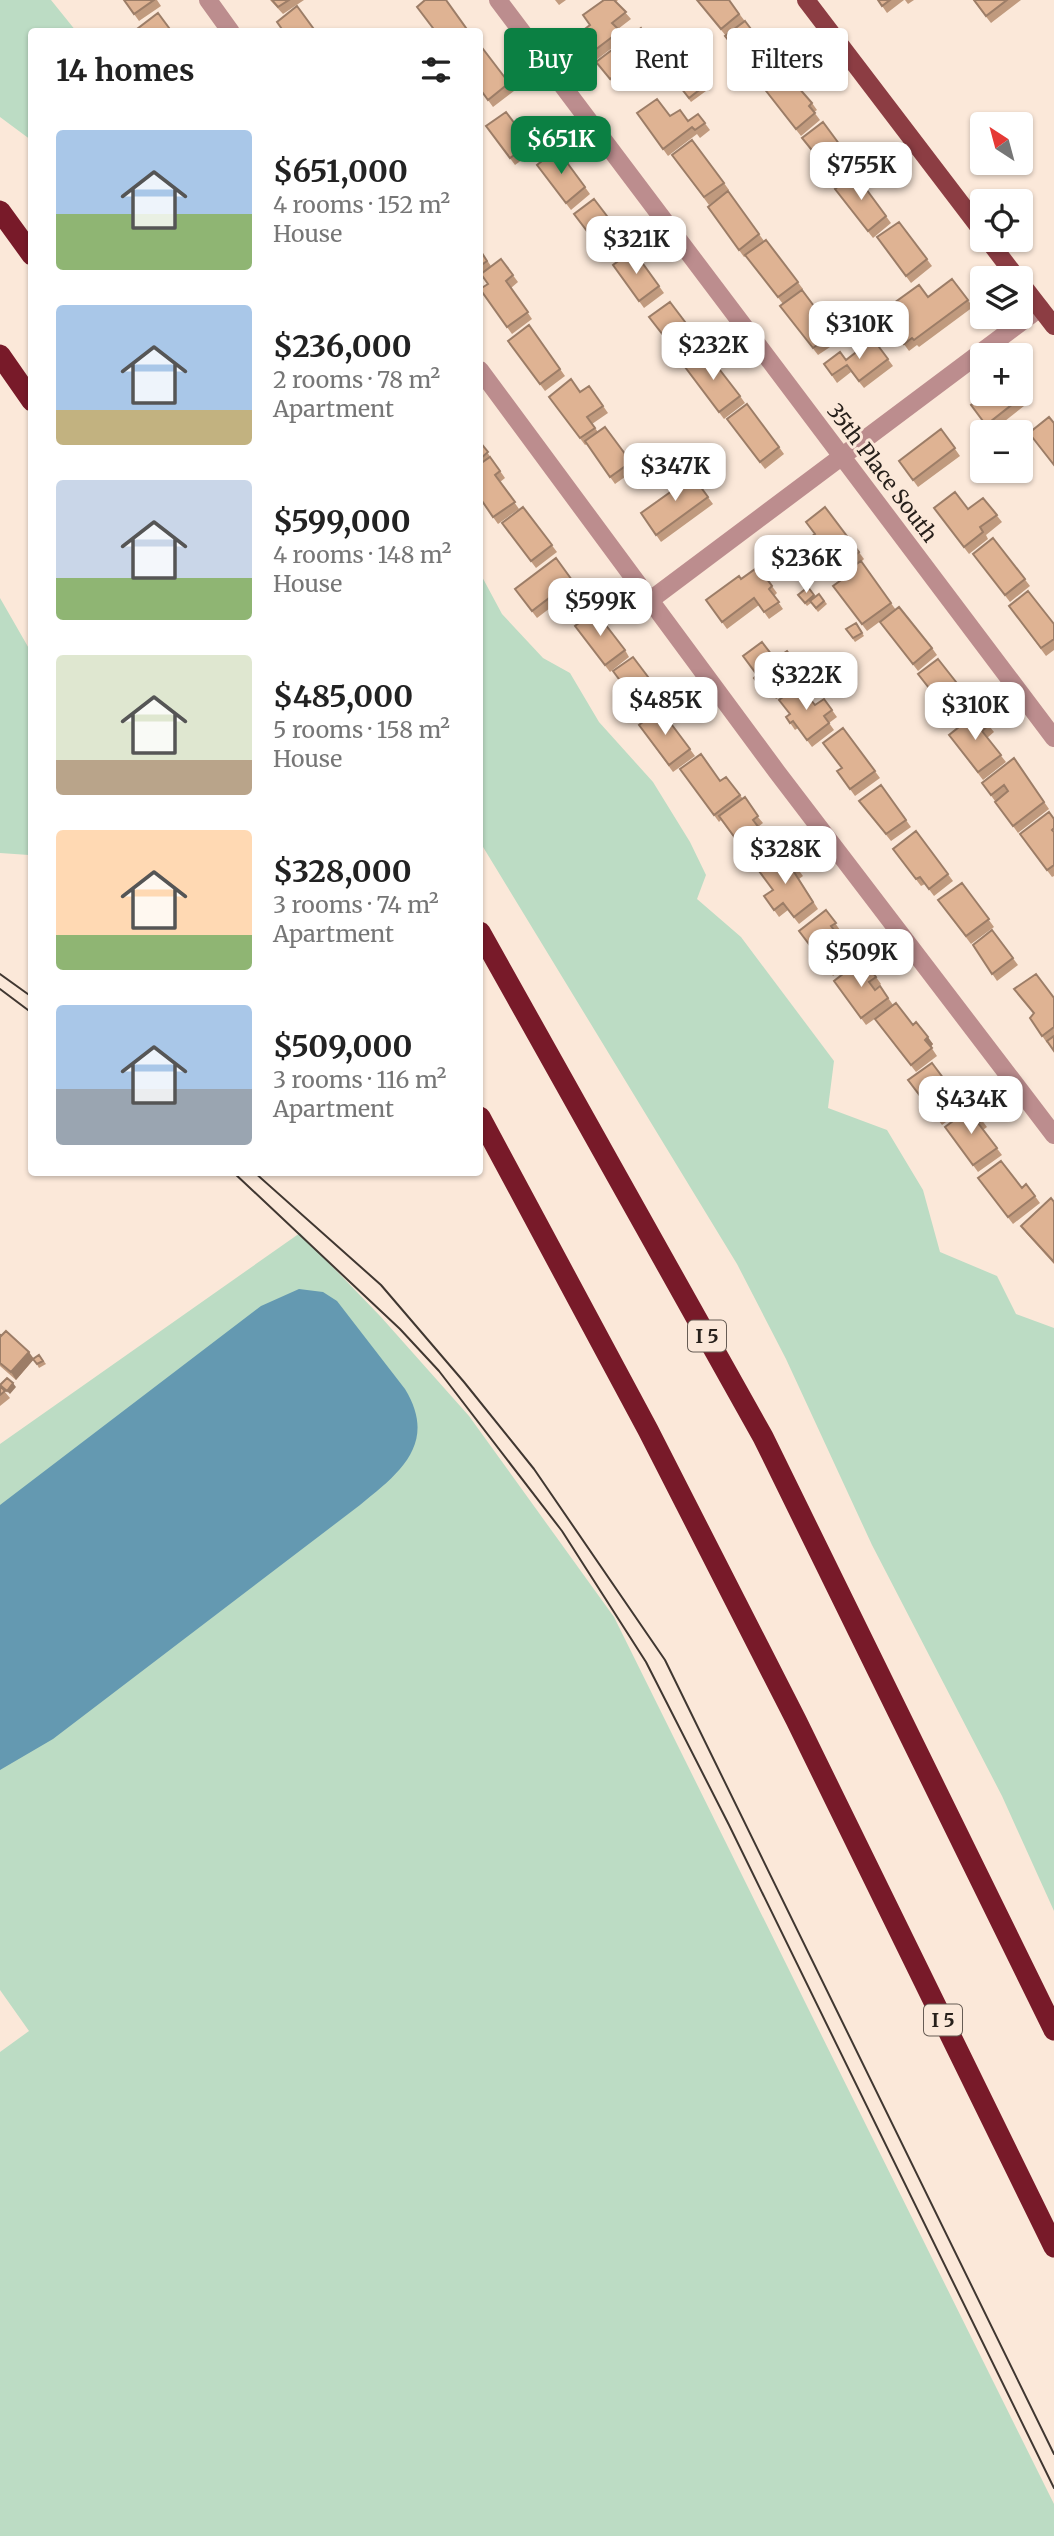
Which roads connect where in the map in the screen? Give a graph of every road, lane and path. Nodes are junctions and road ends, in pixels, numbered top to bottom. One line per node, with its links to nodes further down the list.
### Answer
1 (208, 0): 4 (street)
2 (498, 0): 16 (street, 35th Place South)
3 (806, 0): 6 (main road)
4 (228, 28)
5 (0, 211): 7 (highway)
6 (970, 215)
7 (28, 250)
8 (997, 252): 9 (main road)
9 (1008, 266)
10 (1033, 299): 11 (main road)
11 (1040, 308): 12 (main road); 16 (street)
12 (1054, 327)
13 (0, 355): 15 (highway)
14 (483, 374): 17 (street)
15 (28, 395)
16 (841, 457): 17 (street); 18 (street, 35th Place South)
17 (649, 601): 21 (street)
18 (1054, 738)
19 (483, 937): 22 (highway, I 5)
20 (483, 1123): 23 (highway, I 5)
21 (1054, 1135)
22 (1054, 2030)
23 (1054, 2246)

